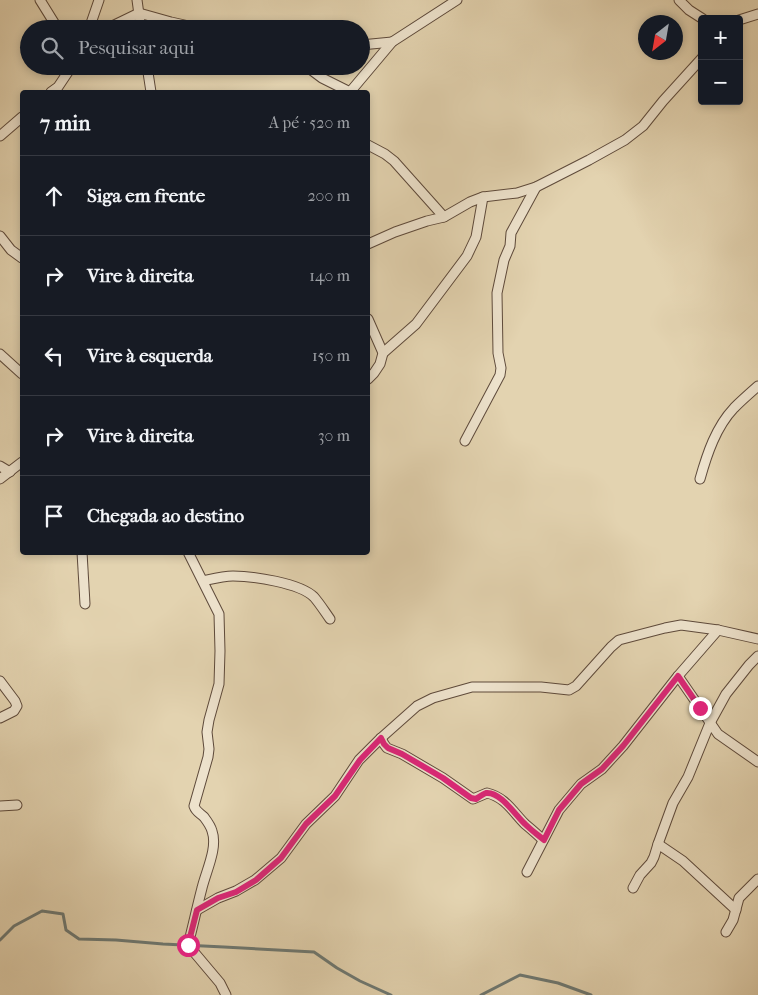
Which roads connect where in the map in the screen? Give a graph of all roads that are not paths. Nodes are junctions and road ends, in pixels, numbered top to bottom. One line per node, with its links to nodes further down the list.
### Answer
1 (40, 0): 10 (street)
2 (99, 0): 11 (street)
3 (137, 0): 6 (street)
4 (678, 0): 8 (street)
5 (453, 1): 15 (street)
6 (139, 13): 12 (street); 13 (street); 14 (street)
7 (758, 14): 9 (street)
8 (698, 16)
9 (743, 19)
10 (52, 20)
11 (92, 20)
12 (125, 20)
13 (140, 20)
14 (164, 20)
15 (392, 42): 16 (street); 18 (street)
16 (370, 44)
17 (700, 60): 30 (street)
18 (370, 68)
19 (66, 75): 23 (street)
20 (148, 75): 24 (street)
21 (318, 75): 25 (street)
22 (364, 75): 26 (street)
23 (54, 90)
24 (151, 90)
25 (346, 90)
26 (352, 90)
27 (20, 119): 28 (street)
28 (0, 136)
29 (370, 146): 32 (street)
30 (536, 187): 31 (street); 42 (street)
31 (482, 198): 32 (street); 38 (street)
32 (444, 217): 34 (street)
33 (0, 236): 35 (street)
34 (370, 243)
35 (20, 257)
36 (370, 324): 38 (street)
37 (0, 354): 39 (street)
38 (383, 354): 40 (street)
39 (20, 372)
40 (370, 377)
41 (758, 386): 46 (street)
42 (465, 441)
43 (20, 464): 45 (street)
44 (0, 466): 45 (street)
45 (10, 472): 47 (street)
46 (700, 479)
47 (0, 480)
48 (82, 555): 51 (street)
49 (190, 555): 50 (street)
50 (203, 581): 52 (street); 68 (street)
51 (85, 604)
52 (330, 619)
53 (718, 630): 54 (street); 56 (street); 60 (street)
54 (758, 639)
55 (758, 656): 59 (street)
56 (678, 676): 59 (street); 64 (street)
57 (0, 680): 58 (street)
58 (0, 718)
59 (710, 724): 61 (street); 65 (street)
60 (381, 738): 64 (street); 70 (street)
61 (758, 762)
62 (17, 805): 63 (street)
63 (0, 806)
64 (544, 840): 66 (street)
65 (658, 844): 69 (street); 72 (street)
66 (527, 872)
67 (758, 880): 72 (street)
68 (202, 887): 70 (street); 71 (street)
69 (633, 888)
70 (218, 898): 71 (street)
71 (197, 910): 74 (street)
72 (736, 910): 73 (street)
73 (726, 932)
74 (226, 995)

